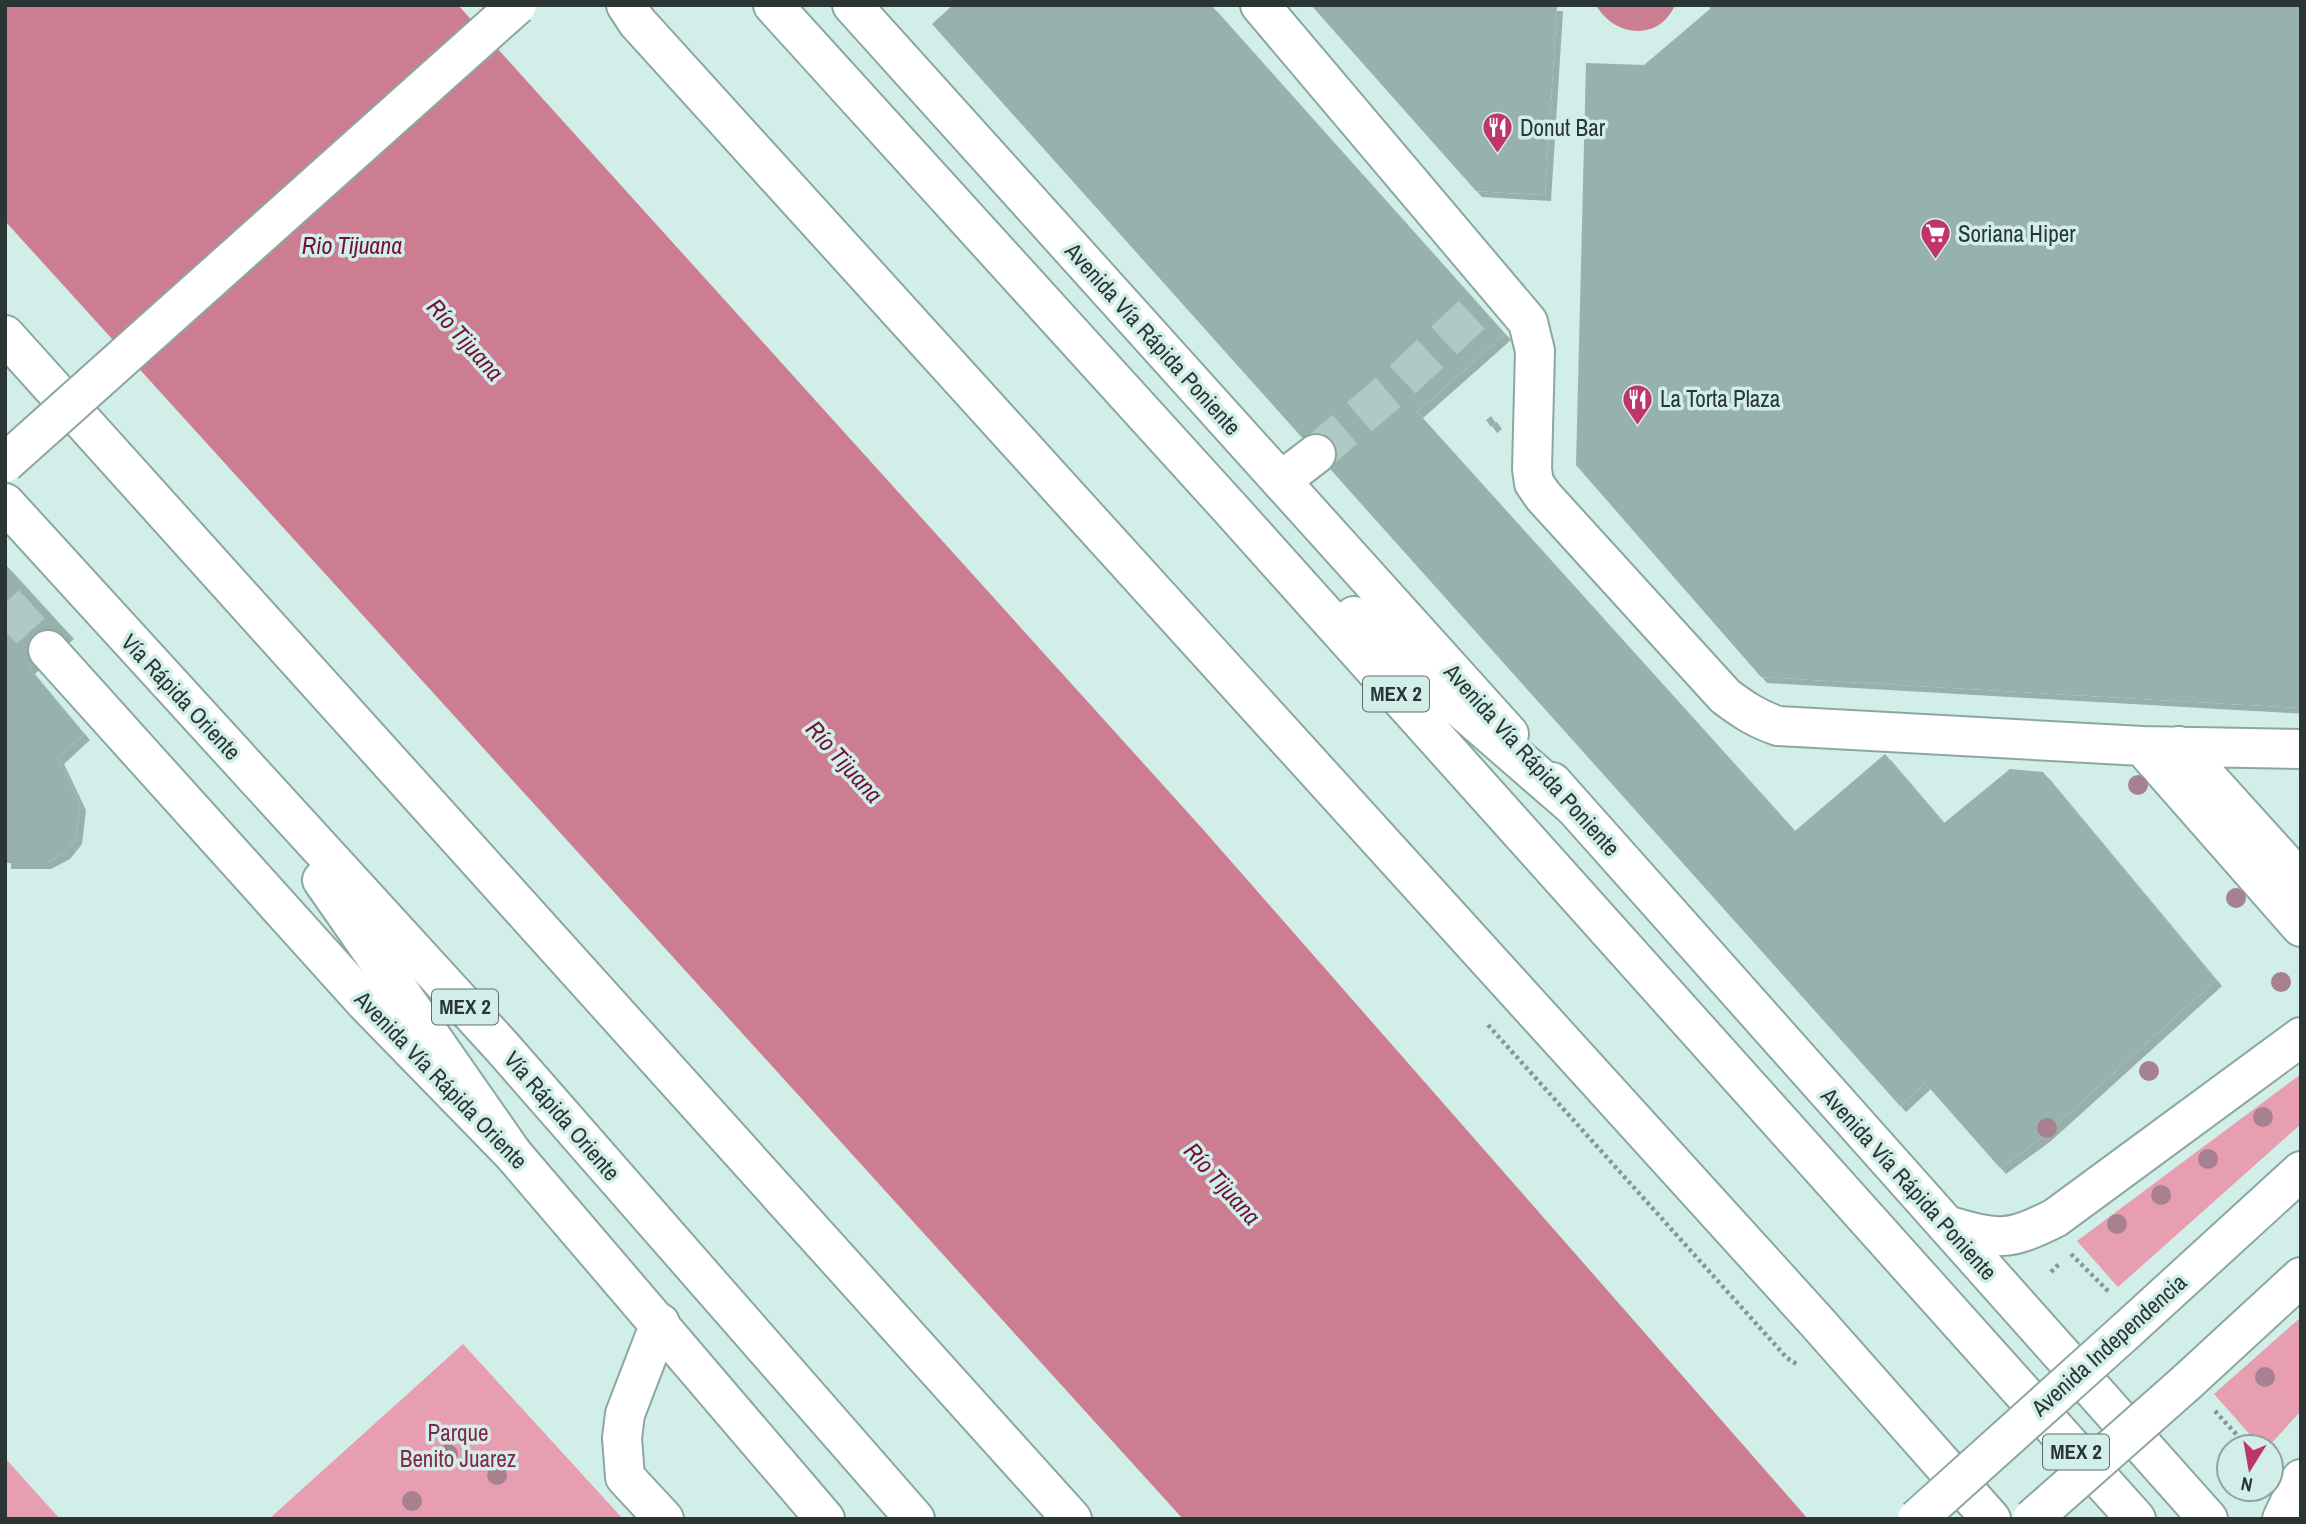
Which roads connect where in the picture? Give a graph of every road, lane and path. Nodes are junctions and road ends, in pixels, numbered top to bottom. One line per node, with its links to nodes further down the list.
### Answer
1 (517, 5): 8 (main road, bridge)
2 (626, 5): 36 (main road)
3 (773, 5): 11 (main road, MEX 2)
4 (852, 5): 9 (main road, Avenida Vía Rápida Poniente)
5 (1260, 5): 13 (main road)
6 (5, 335): 34 (main road)
7 (1316, 453): 9 (main road)
8 (5, 463)
9 (1281, 481): 17 (main road, Avenida Vía Rápida Poniente)
10 (5, 503): 16 (main road, Vía Rápida Oriente / MEX 2)
11 (1229, 507): 17 (main road); 38 (main road, MEX 2)
12 (48, 650): 21 (main road, Avenida Vía Rápida Oriente)
13 (2142, 746): 14 (main road); 19 (main road)
14 (2179, 746): 15 (main road); 18 (main road)
15 (2301, 749)
16 (234, 755): 21 (main road); 33 (main road, Vía Rápida Oriente / MEX 2)
17 (1574, 807): 23 (main road, Avenida Vía Rápida Poniente)
18 (2301, 881)
19 (2301, 927)
20 (2301, 1037): 23 (main road)
21 (513, 1154): 27 (main road, Avenida Vía Rápida Oriente)
22 (2301, 1171): 35 (main road, Avenida Independencia, bridge)
23 (1946, 1225): 39 (main road, Avenida Vía Rápida Poniente)
24 (2050, 1272): 26 (path)
25 (2301, 1277): 37 (main road, bridge)
26 (2109, 1292)
27 (660, 1323): 31 (main road); 32 (main road, Avenida Vía Rápida Oriente)
28 (2214, 1411): 29 (path)
29 (2235, 1433)
30 (2301, 1479): 40 (main road)
31 (664, 1519)
32 (825, 1519)
33 (915, 1519)
34 (1072, 1519)
35 (1917, 1519)
36 (1991, 1519)
37 (2032, 1519)
38 (2136, 1519)
39 (2208, 1519)
40 (2282, 1519)

